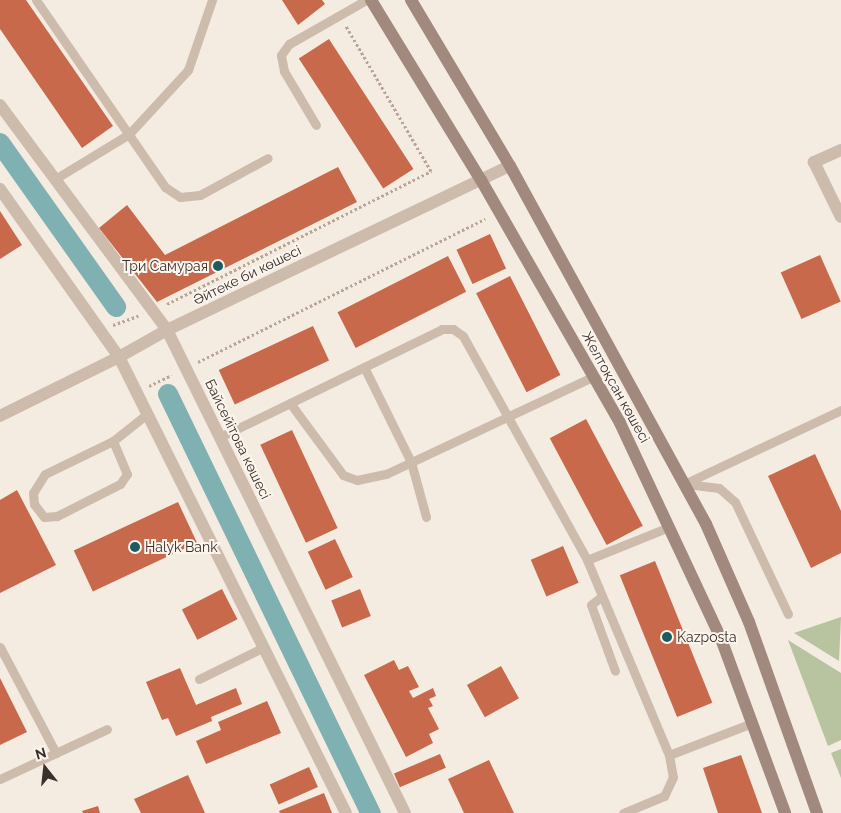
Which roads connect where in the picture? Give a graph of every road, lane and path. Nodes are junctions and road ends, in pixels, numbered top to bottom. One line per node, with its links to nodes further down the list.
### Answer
1 (36, 0): 9 (lane)
2 (212, 0): 9 (lane)
3 (366, 0): 6 (lane)
4 (371, 0): 14 (street, Желтоқсан көшесі)
5 (411, 0): 12 (street, Желтоқсан көшесі)
6 (339, 15): 8 (lane); 18 (path)
7 (0, 105): 13 (street, Байсейітова көшесі)
8 (316, 124)
9 (129, 134): 11 (lane); 13 (lane)
10 (841, 150): 17 (street)
11 (268, 158)
12 (510, 166): 14 (street, Әйтеке би көшесі); 34 (street, Желтоқсан көшесі)
13 (55, 179): 18 (street, Байсейітова көшесі)
14 (481, 180): 16 (street, Желтоқсан көшесі); 20 (street, Әйтеке би көшесі)
15 (0, 189): 19 (street)
16 (500, 212): 23 (path); 24 (street, Желтоқсан көшесі)
17 (841, 218)
18 (153, 311): 19 (path); 20 (street, Байсейітова көшесі)
19 (100, 330): 21 (street)
20 (167, 330): 21 (street, Әйтеке би көшесі); 23 (street, Байсейітова көшесі)
21 (119, 357): 25 (street); 29 (street, Әйтеке би көшесі)
22 (364, 367): 26 (lane); 30 (lane); 33 (lane)
23 (186, 368): 25 (path); 31 (street, Байсейітова көшесі)
24 (594, 376): 30 (lane); 36 (street, Желтоқсан көшесі)
25 (136, 392): 28 (street)
26 (290, 403): 31 (lane); 33 (lane)
27 (841, 410): 34 (lane)
28 (147, 414): 32 (lane); 41 (street)
29 (0, 416)
30 (508, 417): 33 (lane); 37 (lane)
31 (220, 438): 51 (street, Байсейітова көшесі)
32 (114, 441): 32 (lane)
33 (411, 462): 35 (lane)
34 (684, 484): 39 (lane); 49 (street, Желтоқсан көшесі)
35 (426, 517)
36 (669, 526): 37 (lane); 44 (street, Желтоқсан көшесі)
37 (587, 560): 38 (lane)
38 (602, 596): 42 (lane); 47 (lane)
39 (788, 614)
40 (0, 647): 46 (lane)
41 (264, 647): 43 (lane); 50 (street)
42 (615, 671)
43 (199, 679)
44 (752, 723): 47 (lane); 53 (street, Желтоқсан көшесі)
45 (107, 729): 46 (lane)
46 (56, 754): 48 (lane)
47 (669, 756): 52 (lane)
48 (0, 779)
49 (818, 812)
50 (346, 813)
51 (405, 813)
52 (623, 813)
53 (785, 813)

